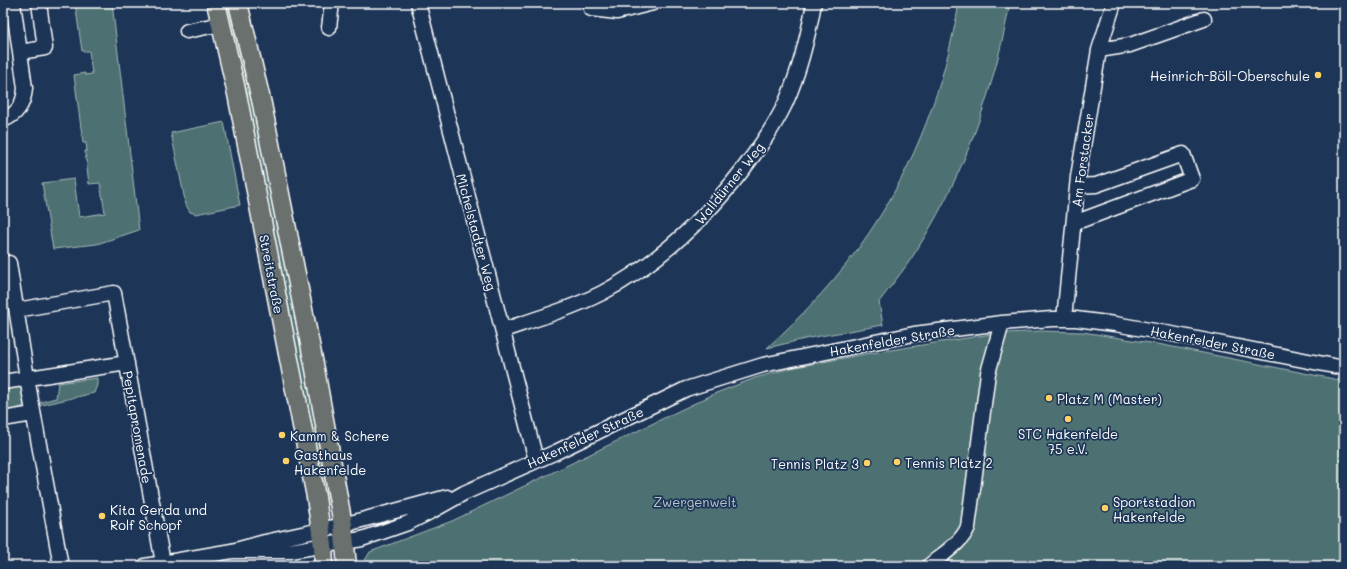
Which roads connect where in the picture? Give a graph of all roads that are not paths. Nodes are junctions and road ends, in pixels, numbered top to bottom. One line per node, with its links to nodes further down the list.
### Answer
1 (13, 3): 16 (street)
2 (39, 3): 16 (street)
3 (216, 3): 12 (main road, Streitstraße)
4 (238, 3): 32 (main road, Streitstraße)
5 (332, 3): 13 (street)
6 (418, 3): 24 (street, Michelstadter Weg)
7 (653, 3): 10 (street)
8 (814, 3): 24 (street, Walldürner Weg)
9 (1114, 3): 15 (street, Am Forstacker)
10 (591, 9)
11 (1204, 19): 15 (street)
12 (221, 24): 14 (street); 33 (main road, Streitstraße)
13 (329, 28)
14 (187, 32)
15 (1099, 50): 18 (street, Am Forstacker)
16 (20, 52): 17 (street)
17 (3, 120)
18 (1077, 186): 19 (street, Am Forstacker); 19 (street)
19 (1074, 219): 22 (street, Am Forstacker)
20 (3, 264): 21 (street)
21 (17, 310): 25 (street, Pepitapromenade); 27 (street)
22 (1064, 319): 23 (street, Hakenfelder Straße); 26 (street, Hakenfelder Straße)
23 (1002, 323): 31 (street, Hakenfelder Straße); 39 (street)
24 (503, 330): 31 (street, Michelstadter Weg)
25 (127, 363): 27 (street, Pepitapromenade); 34 (street, Pepitapromenade)
26 (1344, 368)
27 (27, 378): 28 (street, Pepitapromenade); 29 (street)
28 (3, 382)
29 (34, 414): 30 (street); 35 (street)
30 (3, 419)
31 (536, 460): 32 (street, Hakenfelder Straße)
32 (344, 534): 33 (street, Hakenfelder Straße); 38 (main road, Streitstraße)
33 (322, 538): 34 (street, Hakenfelder Straße); 37 (main road, Streitstraße)
34 (163, 563): 36 (street, Hakenfelder Straße)
35 (61, 566)
36 (145, 566)
37 (324, 566)
38 (347, 566)
39 (929, 566)

